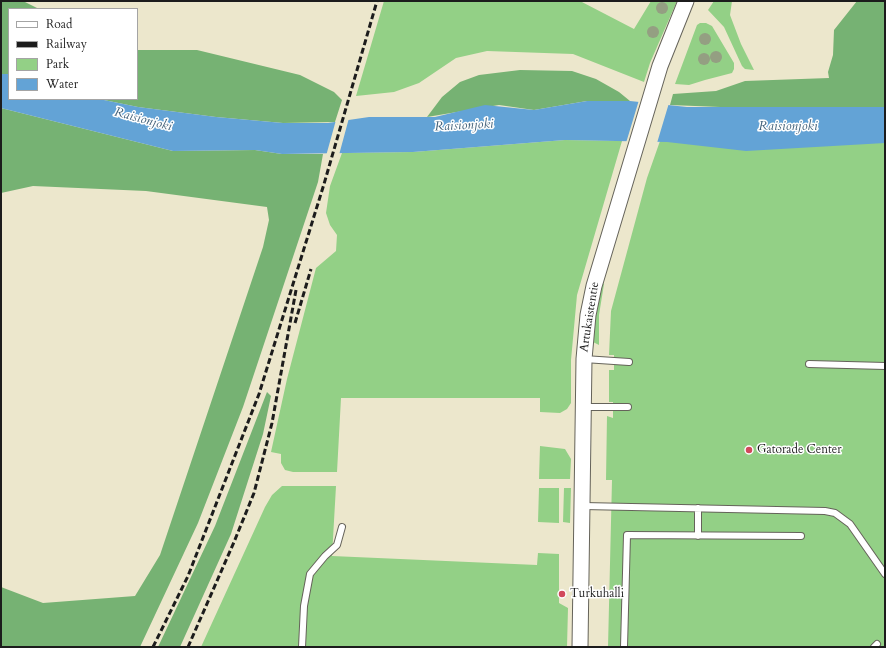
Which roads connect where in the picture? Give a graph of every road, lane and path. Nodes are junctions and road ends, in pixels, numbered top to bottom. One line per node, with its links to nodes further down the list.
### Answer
1 (686, 1): 2 (street, Artukaistentie)
2 (584, 359): 3 (lane); 6 (street, Artukaistentie)
3 (628, 362)
4 (809, 364): 5 (lane)
5 (885, 366)
6 (583, 407): 7 (lane); 8 (street, Artukaistentie)
7 (628, 407)
8 (583, 506): 9 (lane); 15 (street, Artukaistentie)
9 (698, 508): 11 (lane); 13 (lane)
10 (342, 527): 14 (lane)
11 (698, 536): 12 (lane); 16 (lane)
12 (801, 536)
13 (885, 574)
14 (302, 647)
15 (580, 647)
16 (624, 647)

